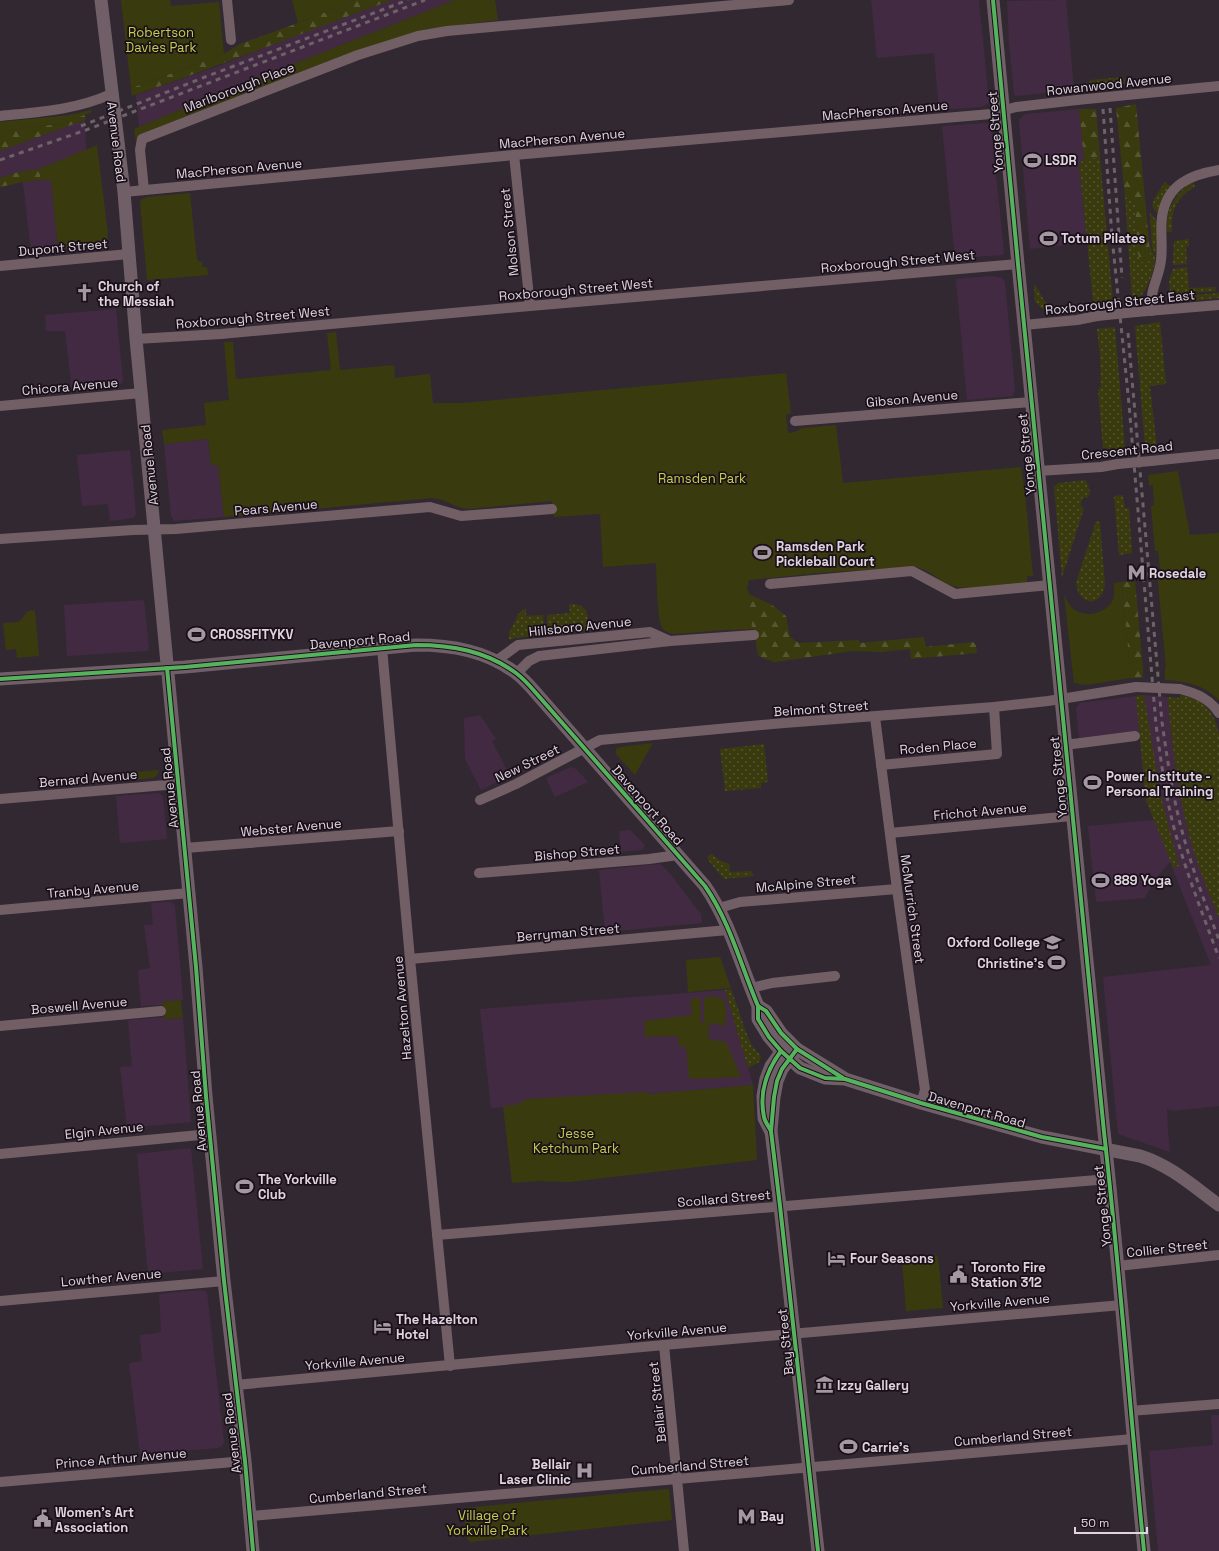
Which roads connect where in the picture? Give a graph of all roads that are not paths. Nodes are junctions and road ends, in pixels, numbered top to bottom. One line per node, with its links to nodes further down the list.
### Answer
1 (102, 0): 7 (main road, Avenue Road)
2 (227, 0): 5 (street)
3 (789, 0): 12 (street, Marlborough Place)
4 (993, 0): 8 (main road, Yonge Street)
5 (231, 40)
6 (1219, 86): 8 (street, Rowanwood Avenue, bridge)
7 (111, 94): 9 (street); 13 (main road, Avenue Road)
8 (1003, 112): 10 (street, MacPherson Avenue); 15 (main road, Yonge Street)
9 (0, 116)
10 (514, 155): 12 (street, MacPherson Avenue); 18 (street, Molson Street)
11 (1219, 170): 19 (street)
12 (144, 190): 13 (street, MacPherson Avenue)
13 (124, 192): 14 (main road, Avenue Road)
14 (129, 254): 16 (street, Dupont Street); 21 (main road, Avenue Road)
15 (1018, 264): 18 (street, Roxborough Street West); 20 (main road, Yonge Street)
16 (0, 266)
17 (1219, 305): 19 (street, Roxborough Street East)
18 (530, 306): 21 (street, Roxborough Street West)
19 (1152, 311): 20 (street, Roxborough Street East, bridge)
20 (1024, 325): 23 (main road, Yonge Street)
21 (136, 340): 22 (main road, Avenue Road)
22 (141, 393): 24 (street, Chicora Avenue); 29 (main road, Avenue Road)
23 (1031, 402): 25 (street, Gibson Avenue); 27 (main road, Yonge Street)
24 (0, 406)
25 (795, 421)
26 (1219, 454): 27 (street, Crescent Road, bridge)
27 (1038, 471): 32 (main road, Yonge Street)
28 (552, 509): 29 (street, Pears Avenue)
29 (155, 530): 30 (street, Pears Avenue); 37 (main road, Avenue Road)
30 (0, 539)
31 (770, 584): 32 (street)
32 (1050, 585): 40 (main road, Yonge Street)
33 (754, 635): 34 (street, Hillsboro Avenue)
34 (670, 642): 36 (street, Hillsboro Avenue); 38 (street, Hillsboro Avenue)
35 (382, 648): 36 (main road, Davenport Road); 37 (main road, Davenport Road); 52 (street, Hazelton Avenue)
36 (496, 661): 38 (main road, Davenport Road)
37 (168, 668): 39 (main road, Davenport Road); 48 (main road, Avenue Road)
38 (516, 673): 46 (main road, Davenport Road)
39 (0, 679)
40 (1061, 698): 41 (street, Belmont Street); 42 (street, Belmont Street, bridge); 45 (main road, Yonge Street)
41 (994, 707): 43 (street, Belmont Street); 47 (street, Roden Place)
42 (1219, 713)
43 (875, 717): 46 (street, Belmont Street); 47 (street, McMurrich Street)
44 (1136, 736): 45 (street)
45 (1065, 745): 51 (main road, Yonge Street)
46 (585, 749): 50 (street, New Street); 55 (main road, Davenport Road)
47 (881, 764): 53 (street, McMurrich Street)
48 (178, 784): 49 (street, Bernard Avenue); 54 (main road, Avenue Road)
49 (0, 799)
50 (480, 800)
51 (1072, 816): 53 (street, Frichot Avenue); 70 (main road, Yonge Street)
52 (398, 831): 54 (street, Webster Avenue); 62 (street, Hazelton Avenue)
53 (890, 833): 57 (street, McMurrich Street)
54 (185, 848): 58 (main road, Avenue Road)
55 (678, 855): 56 (street, Bishop Street); 59 (main road, Davenport Road)
56 (479, 873)
57 (897, 889): 59 (street, McAlpine Street); 68 (street, McMurrich Street)
58 (189, 892): 60 (street, Tranby Avenue); 69 (main road, Avenue Road)
59 (719, 908): 61 (main road, Davenport Road)
60 (0, 910)
61 (728, 930): 62 (street, Berryman Street); 64 (main road, Davenport Road)
62 (410, 959): 75 (street, Hazelton Avenue)
63 (835, 976): 64 (street)
64 (750, 988): 67 (main road, Davenport Road)
65 (161, 1011): 66 (street, Boswell Avenue)
66 (0, 1026)
67 (789, 1050): 68 (main road, Davenport Road); 74 (main road, Bay Street)
68 (921, 1103): 70 (main road, Davenport Road)
69 (210, 1134): 71 (street, Elgin Avenue); 78 (main road, Avenue Road)
70 (1106, 1149): 72 (main road, Yonge Street); 73 (main road, Davenport Road)
71 (0, 1154)
72 (1109, 1179): 74 (street, Scollard Street); 77 (main road, Yonge Street)
73 (1219, 1205)
74 (780, 1206): 75 (street, Scollard Street); 81 (main road, Bay Street)
75 (437, 1235): 83 (street, Hazelton Avenue)
76 (1219, 1255): 77 (street, Collier Street)
77 (1118, 1266): 80 (main road, Yonge Street)
78 (224, 1281): 79 (street, Lowther Avenue); 84 (main road, Avenue Road)
79 (0, 1300)
80 (1122, 1305): 81 (street, Yorkville Avenue); 86 (main road, Yonge Street)
81 (794, 1333): 82 (street, Yorkville Avenue); 89 (main road, Bay Street)
82 (664, 1345): 83 (street, Yorkville Avenue); 90 (street, Bellair Street)
83 (450, 1366): 84 (street, Yorkville Avenue)
84 (236, 1385): 88 (main road, Avenue Road)
85 (1219, 1404): 86 (street)
86 (1130, 1412): 87 (main road, Yonge Street)
87 (1133, 1438): 89 (street, Cumberland Street); 96 (main road, Yonge Street)
88 (245, 1461): 91 (street, Prince Arthur Avenue); 92 (main road, Avenue Road)
89 (808, 1467): 90 (street, Cumberland Street); 95 (main road, Bay Street)
90 (677, 1480): 92 (street, Cumberland Street); 94 (street, Bellair Street)
91 (0, 1482)
92 (250, 1516): 93 (main road, Avenue Road)
93 (253, 1551)
94 (684, 1551)
95 (818, 1551)
96 (1144, 1551)

